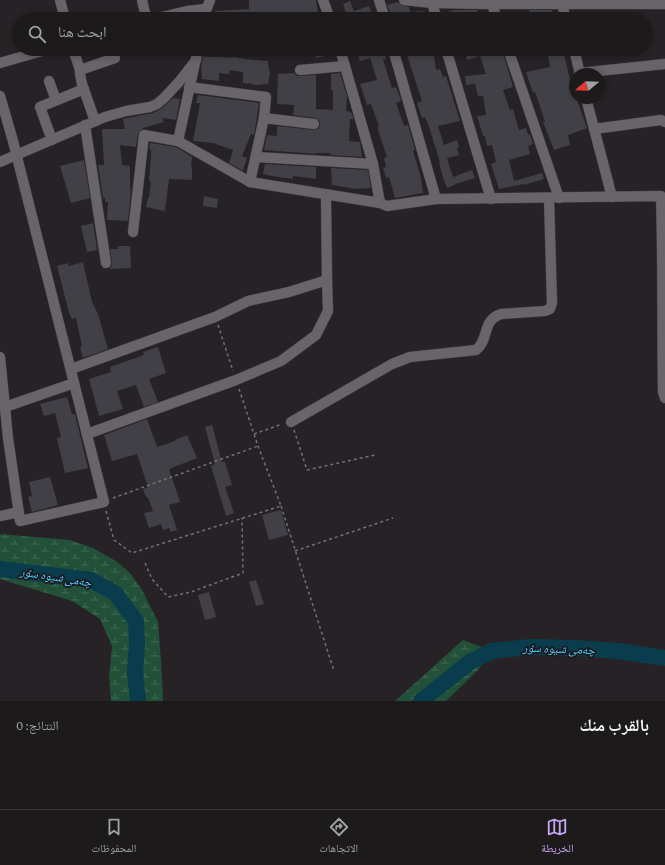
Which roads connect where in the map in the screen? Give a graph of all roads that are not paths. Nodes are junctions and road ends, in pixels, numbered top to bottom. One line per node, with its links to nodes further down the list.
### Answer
1 (60, 0): 12 (street)
2 (142, 0): 13 (street)
3 (323, 0): 15 (street)
4 (379, 0): 16 (street)
5 (404, 0): 6 (street)
6 (428, 2): 9 (street); 17 (street)
7 (562, 2): 8 (street); 9 (street); 19 (street)
8 (636, 2): 10 (street)
9 (488, 3): 18 (street)
10 (665, 4)
11 (206, 10): 14 (street)
12 (63, 12)
13 (145, 12)
14 (183, 12)
15 (327, 12)
16 (382, 12)
17 (433, 12)
18 (493, 12)
19 (564, 12)
20 (26, 56): 30 (street)
21 (75, 56): 34 (street)
22 (195, 56): 44 (street)
23 (196, 56): 38 (street)
24 (342, 56): 32 (street)
25 (395, 56): 60 (street)
26 (448, 56): 61 (street)
27 (510, 56): 59 (street)
28 (576, 56): 33 (street)
29 (115, 58): 34 (street)
30 (0, 64)
31 (665, 64): 36 (street)
32 (345, 66): 35 (street); 54 (street)
33 (579, 68)
34 (80, 70): 39 (street)
35 (300, 70)
36 (605, 70)
37 (49, 81): 41 (street)
38 (189, 88): 43 (street); 50 (street)
39 (84, 89): 41 (street); 44 (street)
40 (0, 96): 51 (street)
41 (56, 100): 49 (street)
42 (588, 104): 48 (street)
43 (264, 118): 46 (street); 52 (street)
44 (95, 121): 47 (street)
45 (665, 122): 48 (street)
46 (314, 124)
47 (85, 125): 49 (street); 64 (street)
48 (594, 129): 58 (street)
49 (52, 140): 51 (street)
50 (178, 141): 55 (street); 63 (street)
51 (16, 156): 53 (street); 68 (street)
52 (256, 157): 54 (street); 55 (street)
53 (0, 162)
54 (374, 164): 62 (street)
55 (250, 182): 56 (street)
56 (326, 195): 62 (street); 66 (street)
57 (663, 196): 58 (street); 65 (street)
58 (612, 197): 59 (street)
59 (554, 198): 61 (street); 72 (street)
60 (436, 199): 61 (street); 62 (street)
61 (491, 199)
62 (380, 203)
63 (133, 232)
64 (106, 263)
65 (664, 268): 70 (street)
66 (327, 280): 68 (street); 73 (street)
67 (0, 357): 71 (street)
68 (71, 369): 69 (street)
69 (74, 383): 71 (street); 73 (street)
70 (665, 398)
71 (5, 406): 74 (street)
72 (291, 422)
73 (87, 434): 75 (street)
74 (4, 438): 75 (street)
75 (18, 512): 76 (street)
76 (0, 516)

